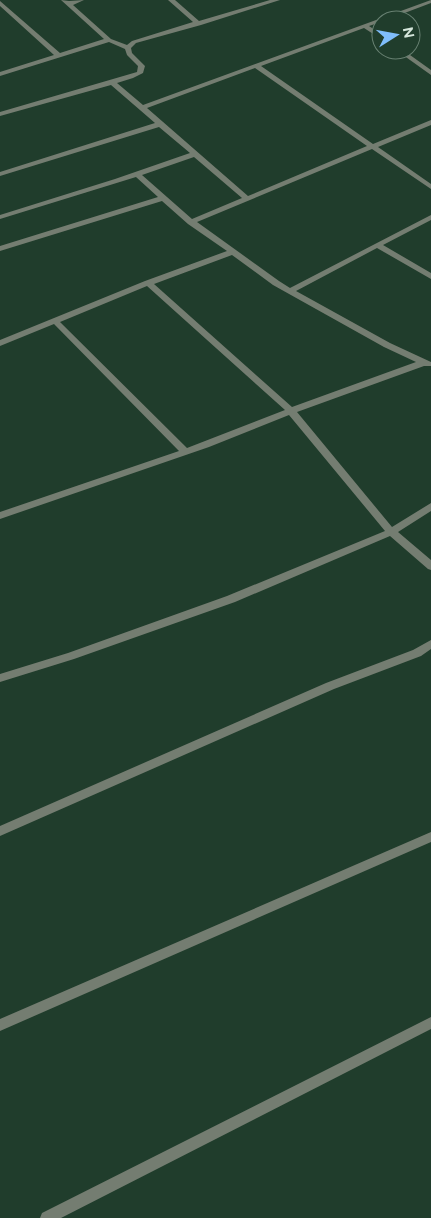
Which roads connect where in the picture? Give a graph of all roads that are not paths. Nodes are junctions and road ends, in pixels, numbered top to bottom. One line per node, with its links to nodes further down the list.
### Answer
1 (81, 0): 4 (street)
2 (172, 0): 7 (street)
3 (277, 0): 7 (street)
4 (66, 2): 10 (street)
5 (431, 2): 8 (street)
6 (0, 3): 12 (street)
7 (199, 24): 11 (street)
8 (365, 26): 9 (street); 14 (street)
9 (371, 30)
10 (109, 40): 11 (street); 12 (street)
11 (128, 48): 17 (street)
12 (60, 56): 16 (street)
13 (413, 60): 15 (street)
14 (256, 66): 18 (street); 22 (street)
15 (431, 73)
16 (0, 74)
17 (113, 82): 18 (street); 19 (street)
18 (141, 108): 21 (street)
19 (0, 114)
20 (431, 122): 22 (street)
21 (160, 124): 23 (street); 24 (street)
22 (373, 148): 26 (street); 28 (street)
23 (194, 154): 25 (street); 28 (street)
24 (0, 174)
25 (137, 174): 27 (street); 29 (street)
26 (431, 187)
27 (163, 198): 31 (street); 33 (street)
28 (246, 198): 31 (street)
29 (0, 217)
30 (431, 217): 32 (street)
31 (191, 222): 34 (street)
32 (377, 245): 35 (street); 37 (street)
33 (0, 249)
34 (233, 252): 36 (street); 37 (street)
35 (431, 276)
36 (148, 283): 38 (street); 41 (street)
37 (290, 291): 40 (street)
38 (55, 321): 39 (street); 42 (street)
39 (0, 343)
40 (428, 364): 41 (street)
41 (291, 411): 42 (street); 45 (street)
42 (184, 452): 44 (street)
43 (431, 506): 45 (street)
44 (0, 516)
45 (391, 532): 46 (street); 48 (street)
46 (431, 566)
47 (431, 644): 49 (street)
48 (0, 678)
49 (0, 831)
50 (431, 837): 52 (street)
51 (431, 1023): 53 (street)
52 (0, 1025)
53 (47, 1218)

